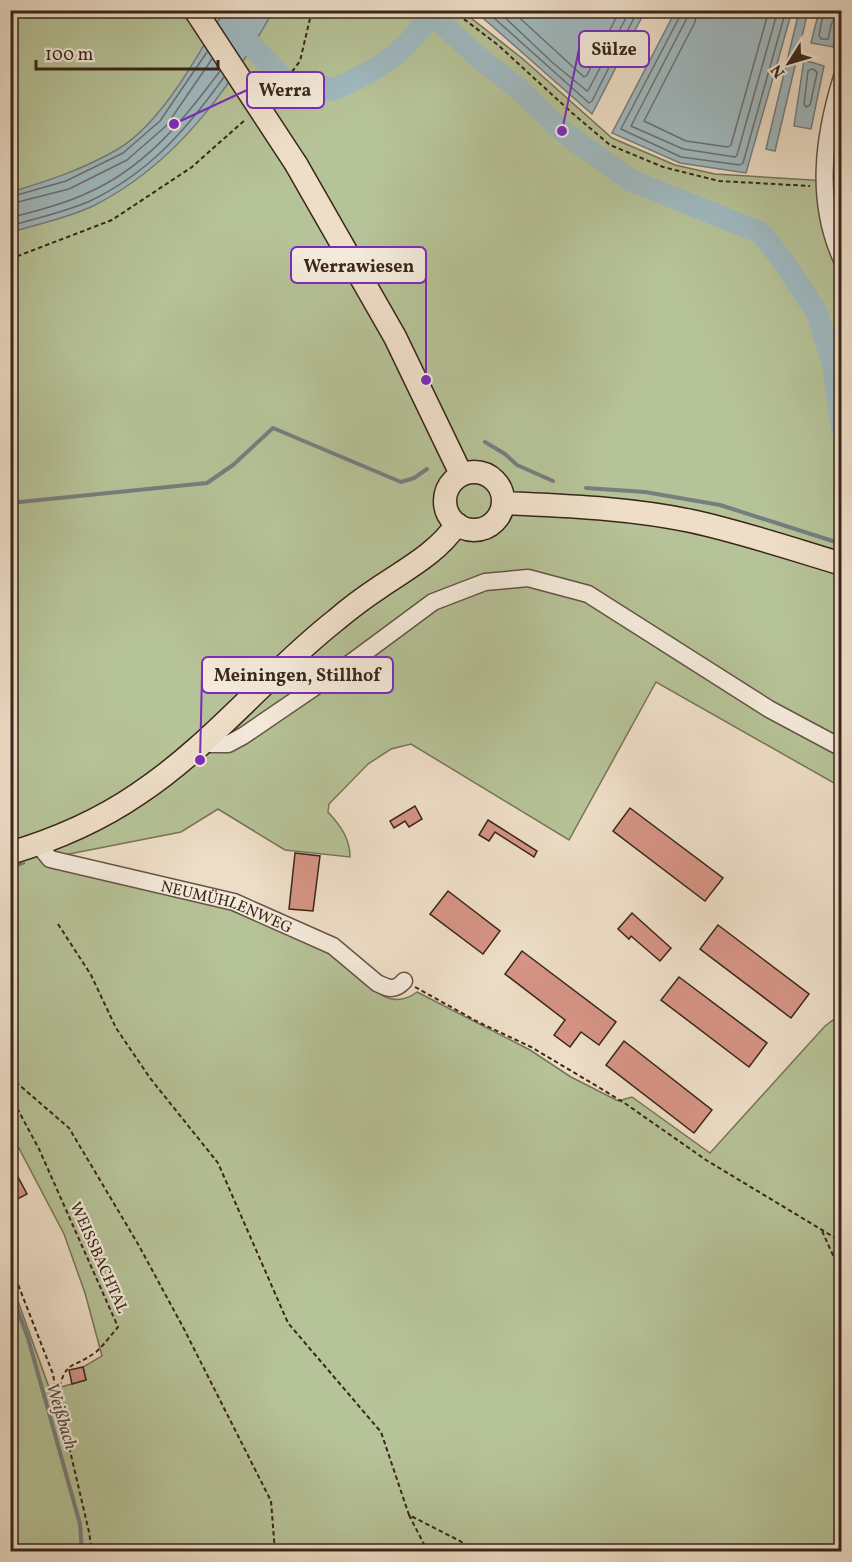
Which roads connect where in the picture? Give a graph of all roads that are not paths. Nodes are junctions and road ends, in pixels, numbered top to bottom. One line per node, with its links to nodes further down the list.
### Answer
1 (195, 10): 4 (main road, bridge)
2 (842, 77): 3 (street)
3 (842, 260)
4 (461, 474): 5 (main road); 6 (main road)
5 (504, 503): 6 (main road); 7 (main road)
6 (457, 524): 8 (main road)
7 (842, 564)
8 (200, 744): 9 (street); 10 (main road)
9 (842, 748)
10 (37, 843): 11 (main road); 12 (street, NEUMÜHLENWEG)
11 (10, 853)
12 (404, 981)

